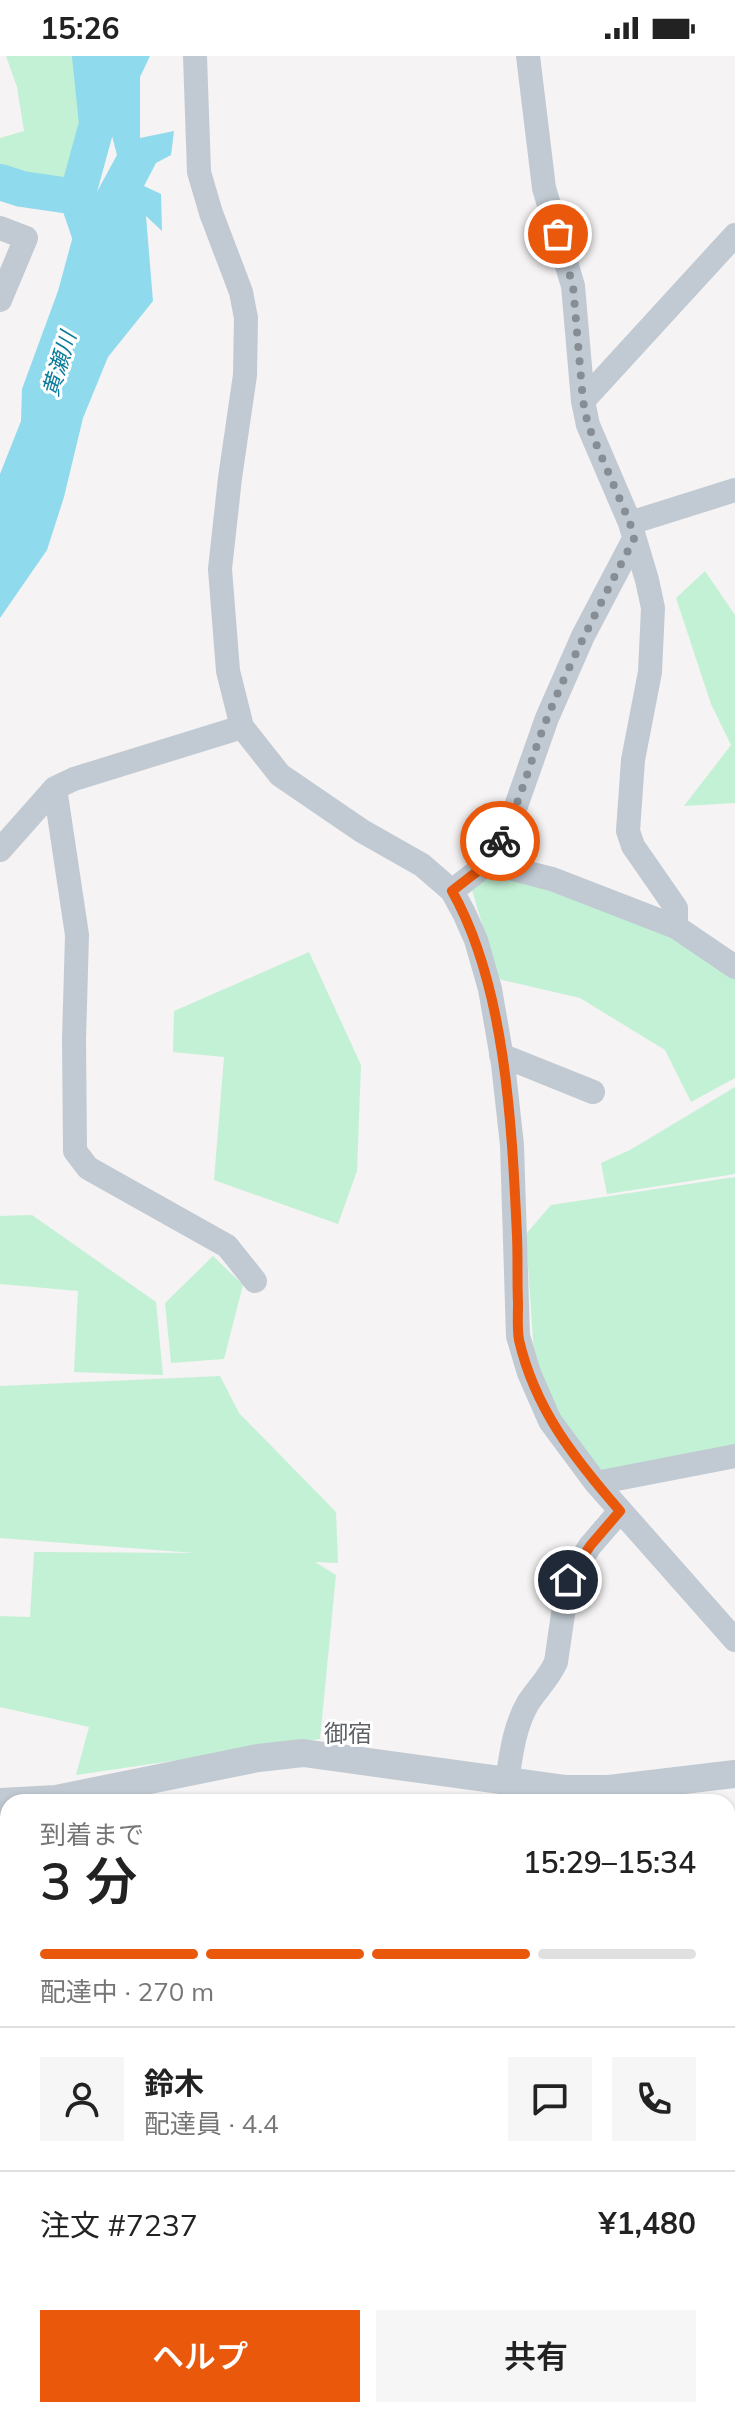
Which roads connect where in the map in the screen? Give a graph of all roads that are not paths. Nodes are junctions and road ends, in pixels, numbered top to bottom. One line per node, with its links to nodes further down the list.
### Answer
1 (195, 56): 9 (street)
2 (528, 56): 6 (street)
3 (0, 228): 5 (street)
4 (735, 235): 6 (street)
5 (0, 300)
6 (583, 401): 8 (street)
7 (735, 490): 8 (street)
8 (632, 531): 12 (street); 14 (street)
9 (242, 727): 10 (street); 13 (street)
10 (55, 788): 11 (street); 18 (street)
11 (0, 850)
12 (488, 863): 13 (street); 14 (street)
13 (452, 891): 16 (street)
14 (676, 927): 15 (street)
15 (735, 967)
16 (501, 1055): 17 (street); 20 (street)
17 (593, 1092)
18 (255, 1281)
19 (735, 1456): 20 (street)
20 (596, 1483): 21 (street)
21 (620, 1511): 22 (street); 24 (street)
22 (735, 1640)
23 (735, 1774): 25 (street)
24 (507, 1792): 25 (street); 26 (street)
25 (651, 1793)
26 (111, 1794)

